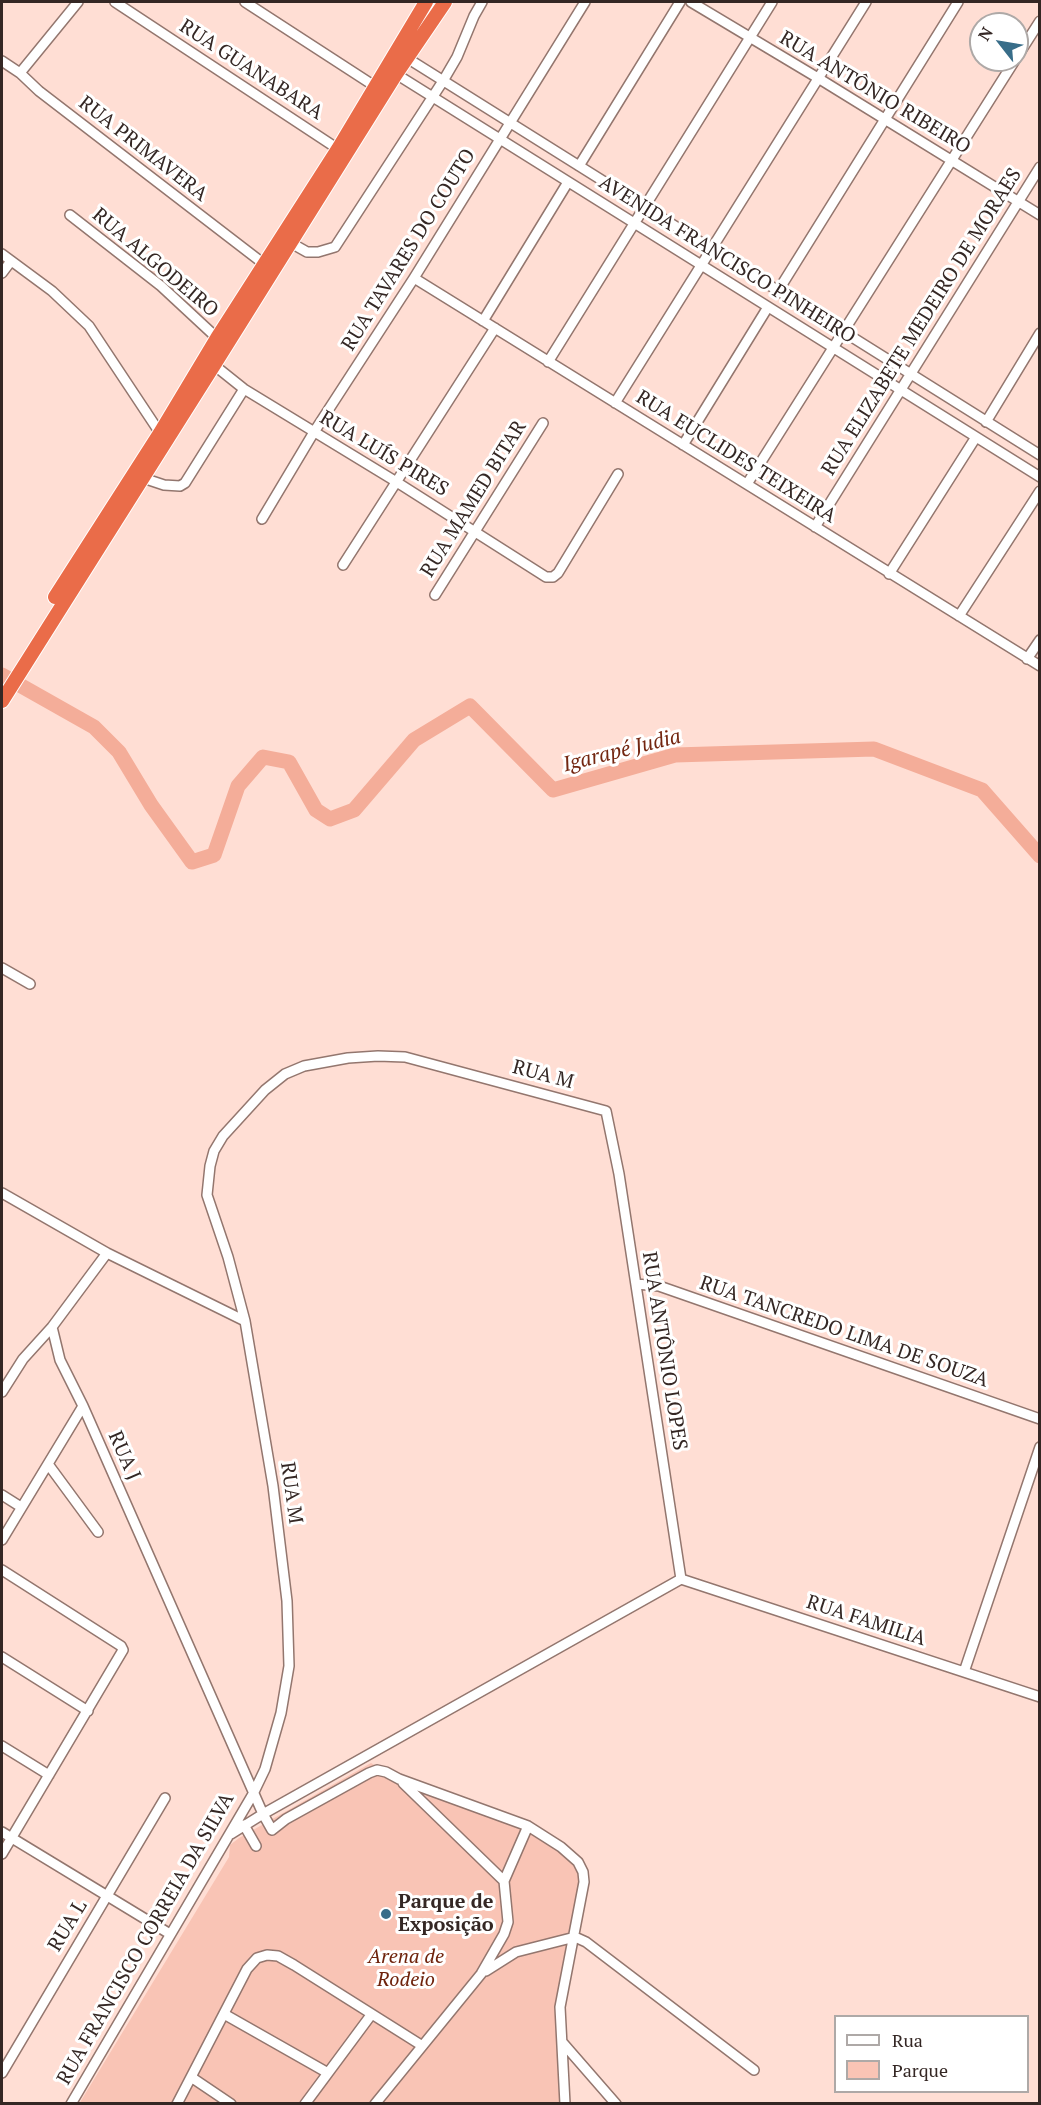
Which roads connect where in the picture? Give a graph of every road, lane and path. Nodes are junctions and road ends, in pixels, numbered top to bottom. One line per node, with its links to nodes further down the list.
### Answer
1 (78, 2): 19 (street)
2 (115, 2): 28 (street, RUA GUANABARA)
3 (245, 2): 23 (street)
4 (426, 2): 23 (highway)
5 (482, 2): 22 (street)
6 (585, 2): 26 (street, RUA TAVARES DO COUTO)
7 (681, 2): 30 (street)
8 (691, 2): 14 (street, RUA ANTÔNIO RIBEIRO)
9 (772, 2): 14 (street)
10 (866, 2): 21 (street)
11 (958, 2): 25 (street)
12 (439, 3): 16 (highway)
13 (1040, 21): 15 (street)
14 (749, 38): 21 (street, RUA ANTÔNIO RIBEIRO); 34 (street)
15 (1029, 38)
16 (407, 58): 20 (highway); 22 (street, AVENIDA FRANCISCO PINHEIRO)
17 (2, 61): 19 (street, RUA PRIMAVERA)
18 (1007, 72): 29 (street)
19 (20, 73): 42 (street, RUA PRIMAVERA)
20 (396, 74): 24 (street, AVENIDA FRANCISCO PINHEIRO); 38 (highway)
21 (818, 78): 25 (street, RUA ANTÔNIO RIBEIRO); 39 (street)
22 (443, 81): 24 (street); 26 (street, AVENIDA FRANCISCO PINHEIRO)
23 (376, 87): 28 (highway)
24 (433, 98): 27 (street, AVENIDA FRANCISCO PINHEIRO); 38 (street)
25 (885, 118): 29 (street, RUA ANTÔNIO RIBEIRO); 46 (street)
26 (510, 123): 27 (street, RUA TAVARES DO COUTO); 30 (street, AVENIDA FRANCISCO PINHEIRO)
27 (500, 140): 32 (street, AVENIDA FRANCISCO PINHEIRO); 45 (street, RUA TAVARES DO COUTO)
28 (338, 149): 42 (highway)
29 (951, 160): 33 (street, RUA ANTÔNIO RIBEIRO); 50 (street)
30 (579, 166): 34 (street, AVENIDA FRANCISCO PINHEIRO)
31 (1040, 167): 33 (street, RUA ELIZABETE MEDEIRO DE MORAES)
32 (568, 182): 37 (street, AVENIDA FRANCISCO PINHEIRO); 48 (street)
33 (1018, 201): 36 (street, RUA ANTÔNIO RIBEIRO); 56 (street, RUA ELIZABETE MEDEIRO DE MORAES)
34 (645, 207): 37 (street); 39 (street, AVENIDA FRANCISCO PINHEIRO)
35 (70, 215): 52 (street, RUA ALGODEIRO)
36 (1040, 215)
37 (634, 224): 43 (street, AVENIDA FRANCISCO PINHEIRO); 54 (street)
38 (291, 243): 55 (highway)
39 (711, 249): 43 (street); 46 (street, AVENIDA FRANCISCO PINHEIRO)
40 (2, 254): 41 (street)
41 (11, 261): 44 (street); 63 (street)
42 (264, 264): 52 (highway)
43 (701, 266): 47 (street, AVENIDA FRANCISCO PINHEIRO); 59 (street)
44 (2, 273)
45 (414, 278): 48 (street, RUA EUCLIDES TEIXEIRA); 62 (street, RUA TAVARES DO COUTO)
46 (778, 291): 50 (street, AVENIDA FRANCISCO PINHEIRO)
47 (768, 307): 53 (street, AVENIDA FRANCISCO PINHEIRO); 65 (street)
48 (483, 321): 49 (street, RUA EUCLIDES TEIXEIRA)
49 (495, 328): 54 (street, RUA EUCLIDES TEIXEIRA); 70 (street)
50 (843, 332): 53 (street); 56 (street, AVENIDA FRANCISCO PINHEIRO)
51 (1040, 333): 60 (street)
52 (217, 338): 63 (highway)
53 (833, 348): 58 (street, AVENIDA FRANCISCO PINHEIRO); 71 (street)
54 (548, 362): 59 (street, RUA EUCLIDES TEIXEIRA)
55 (214, 365): 57 (street, RUA LUÍS PIRES); 69 (highway)
56 (911, 374): 58 (street, RUA ELIZABETE MEDEIRO DE MORAES); 60 (street, AVENIDA FRANCISCO PINHEIRO)
57 (244, 389): 62 (street, RUA LUÍS PIRES); 69 (street)
58 (901, 390): 64 (street, AVENIDA FRANCISCO PINHEIRO); 74 (street, RUA ELIZABETE MEDEIRO DE MORAES)
59 (615, 403): 65 (street, RUA EUCLIDES TEIXEIRA)
60 (986, 422): 66 (street, AVENIDA FRANCISCO PINHEIRO)
61 (543, 423): 75 (street, RUA MAMED BITAR)
62 (314, 432): 70 (street, RUA LUÍS PIRES); 73 (street, RUA TAVARES DO COUTO)
63 (160, 434): 80 (highway)
64 (976, 437): 68 (street, AVENIDA FRANCISCO PINHEIRO); 77 (street)
65 (682, 445): 71 (street, RUA EUCLIDES TEIXEIRA)
66 (1040, 455)
67 (618, 474): 75 (street, RUA LUÍS PIRES)
68 (1040, 477)
69 (143, 478): 80 (highway)
70 (395, 481): 75 (street, RUA LUÍS PIRES); 76 (street)
71 (747, 484): 74 (street, RUA EUCLIDES TEIXEIRA)
72 (1040, 491): 79 (street)
73 (262, 519)
74 (815, 527): 77 (street, RUA EUCLIDES TEIXEIRA)
75 (474, 531): 78 (street, RUA MAMED BITAR)
76 (343, 565)
77 (889, 574): 79 (street, RUA EUCLIDES TEIXEIRA)
78 (435, 595)
79 (959, 616): 82 (street, RUA EUCLIDES TEIXEIRA)
80 (34, 639): 84 (highway); 85 (highway)
81 (1040, 640): 82 (street)
82 (1028, 659): 83 (street, RUA EUCLIDES TEIXEIRA)
83 (1040, 666)
84 (2, 683)
85 (2, 701)
86 (2, 968): 87 (street)
87 (30, 984)
88 (610, 1128): 91 (street, RUA ANTÔNIO LOPES); 92 (street, RUA M)
89 (2, 1193): 90 (street)
90 (107, 1253): 92 (street); 93 (street)
91 (636, 1284): 96 (street, RUA TANCREDO LIMA DE SOUZA); 104 (street, RUA ANTÔNIO LOPES)
92 (245, 1321): 112 (street, RUA M)
93 (52, 1327): 94 (street); 95 (street, RUA J)
94 (2, 1392)
95 (83, 1406): 98 (street); 112 (street, RUA J)
96 (1040, 1419)
97 (1040, 1447): 106 (street)
98 (48, 1464): 100 (street); 101 (street)
99 (2, 1495): 100 (street)
100 (21, 1507): 102 (street)
101 (98, 1533)
102 (2, 1540)
103 (2, 1570): 108 (street)
104 (681, 1579): 106 (street, RUA FAMILIA); 114 (street)
105 (2, 1657): 108 (street)
106 (964, 1672): 107 (street, RUA FAMILIA)
107 (1040, 1697)
108 (88, 1711): 110 (street)
109 (2, 1746): 110 (street)
110 (49, 1775): 119 (street)
111 (399, 1779): 114 (street); 116 (street); 122 (street)
112 (253, 1794): 114 (street); 118 (street, RUA FRANCISCO CORREIA DA SILVA)
113 (165, 1798): 123 (street, RUA L)
114 (263, 1814): 115 (street)
115 (244, 1826): 118 (street); 120 (street)
116 (528, 1826): 122 (street); 125 (street)
117 (2, 1833): 119 (street)
118 (228, 1836): 124 (street, RUA FRANCISCO CORREIA DA SILVA)
119 (11, 1838): 121 (street); 123 (street)
120 (256, 1846)
121 (2, 1854)
122 (504, 1881): 126 (street)
123 (106, 1896): 124 (street); 132 (street, RUA L)
124 (170, 1934): 136 (street, RUA FRANCISCO CORREIA DA SILVA)
125 (574, 1937): 126 (street); 129 (street); 131 (street)
126 (481, 1974): 130 (street)
127 (224, 2014): 128 (street); 133 (street); 134 (street)
128 (371, 2015): 130 (street); 133 (street)
129 (561, 2042): 140 (street); 141 (street)
130 (421, 2045): 139 (street)
131 (754, 2070)
132 (2, 2073)
133 (328, 2073): 135 (street)
134 (191, 2077): 137 (street); 138 (street)
135 (308, 2102)
136 (71, 2103)
137 (177, 2103)
138 (231, 2103)
139 (375, 2103)
140 (565, 2103)
141 (615, 2103)

